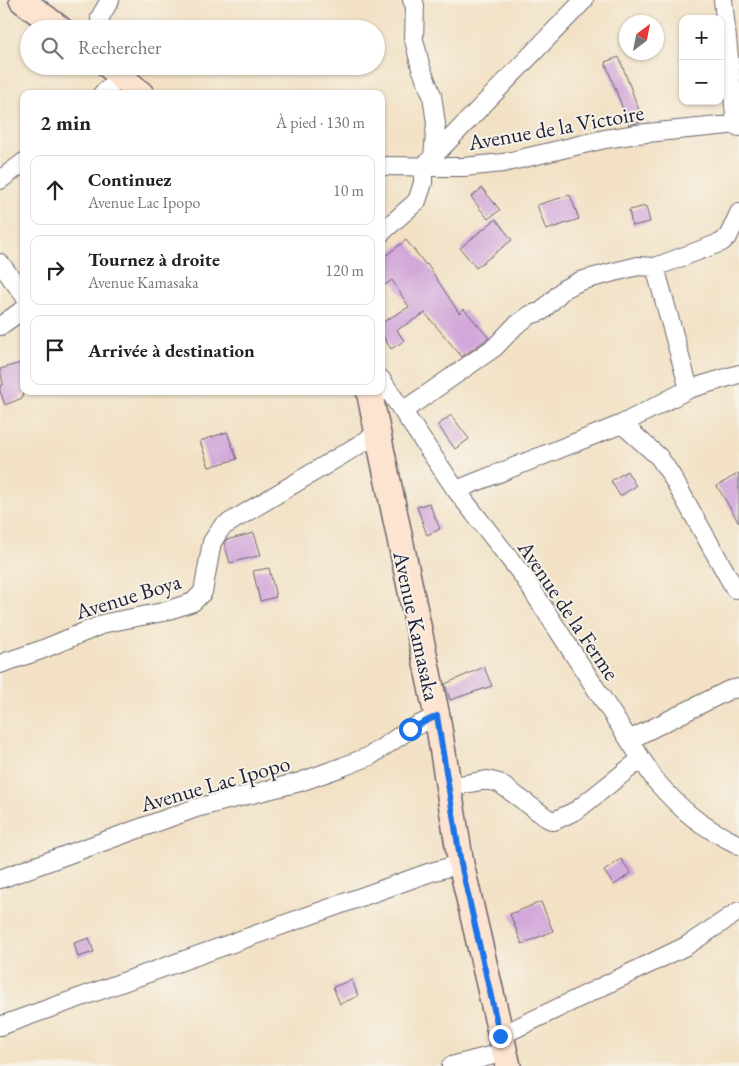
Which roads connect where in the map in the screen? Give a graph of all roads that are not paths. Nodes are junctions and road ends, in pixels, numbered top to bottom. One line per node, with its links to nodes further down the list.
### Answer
1 (22, 0): 6 (street)
2 (110, 0): 7 (street)
3 (412, 0): 13 (street)
4 (584, 0): 13 (street)
5 (723, 0): 12 (street)
6 (48, 20)
7 (100, 20)
8 (114, 75): 10 (street)
9 (120, 75): 11 (street)
10 (104, 90)
11 (137, 90)
12 (738, 125): 13 (street, Avenue de la Victoire)
13 (428, 162): 15 (street, Avenue de la Victoire); 18 (street)
14 (20, 165): 16 (street)
15 (385, 166)
16 (0, 180)
17 (739, 213): 20 (street)
18 (385, 229)
19 (0, 264): 21 (street)
20 (655, 267): 26 (street); 28 (street)
21 (20, 289)
22 (20, 312): 23 (street)
23 (0, 326)
24 (739, 374): 26 (street)
25 (385, 385): 28 (street, Avenue de la Ferme)
26 (689, 389): 29 (street)
27 (370, 395): 30 (street, Avenue Kamasaka)
28 (403, 411): 31 (street, Avenue de la Ferme)
29 (622, 424): 31 (street); 32 (street)
30 (377, 434): 33 (street, Avenue Boya); 35 (street, Avenue Kamasaka)
31 (456, 490): 36 (street, Avenue de la Ferme)
32 (735, 589)
33 (0, 664)
34 (739, 688): 36 (street)
35 (437, 716): 38 (street, Avenue Kamasaka); 41 (street, Avenue Lac Ipopo)
36 (628, 740): 37 (street, Avenue de la Ferme)
37 (641, 759): 38 (street); 39 (street, Avenue de la Ferme)
38 (448, 787): 40 (street, Avenue Kamasaka)
39 (739, 845)
40 (461, 864): 43 (street); 44 (street, Avenue Kamasaka)
41 (0, 879)
42 (739, 911): 44 (street)
43 (0, 1026)
44 (504, 1051): 45 (street)
45 (451, 1066)

